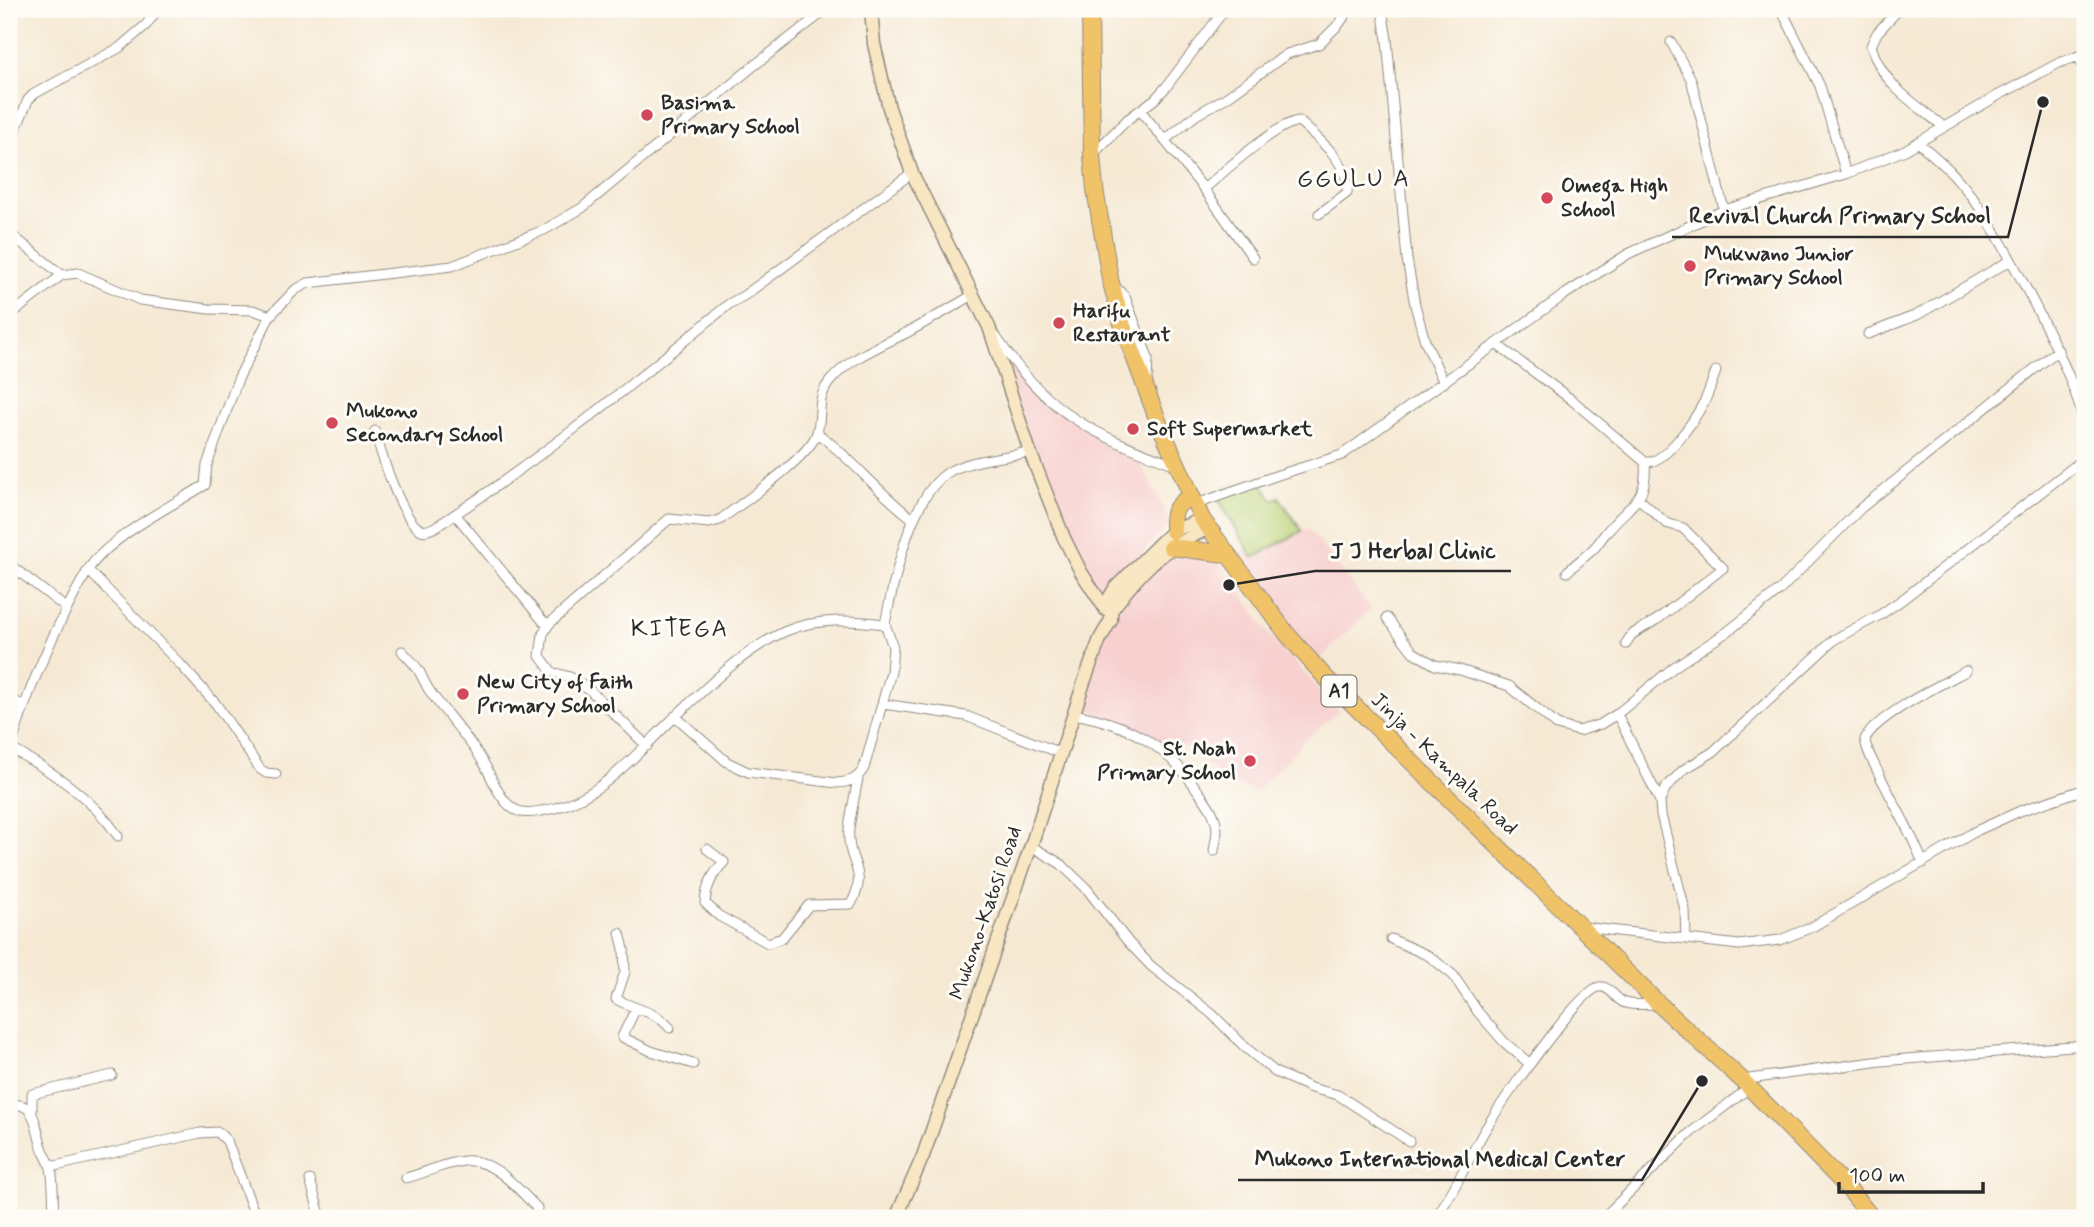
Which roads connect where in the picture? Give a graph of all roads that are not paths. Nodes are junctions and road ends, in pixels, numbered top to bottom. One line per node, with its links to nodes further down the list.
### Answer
1 (158, 9): 17 (street)
2 (827, 9): 30 (street)
3 (871, 9): 19 (main road)
4 (1090, 9): 18 (highway, Jinja - Kampala Road / A1)
5 (1225, 9): 13 (street)
6 (1382, 9): 36 (street)
7 (1781, 9): 20 (street)
8 (1899, 9): 14 (street)
9 (1348, 11): 15 (street)
10 (1671, 42): 22 (street)
11 (2082, 55): 12 (street); 14 (street)
12 (2085, 70)
13 (1140, 110): 15 (street); 18 (street)
14 (1944, 127): 16 (street)
15 (1165, 140): 21 (street)
16 (1918, 142): 20 (street); 26 (street)
17 (9, 146)
18 (1092, 156): 43 (highway, Jinja - Kampala Road / A1)
19 (912, 173): 28 (main road); 46 (street)
20 (1846, 174): 22 (street)
21 (1204, 189): 23 (street); 25 (street)
22 (1724, 210): 33 (street)
23 (1319, 214)
24 (9, 233): 27 (street)
25 (1253, 258)
26 (2011, 260): 32 (street); 34 (street)
27 (62, 275): 29 (street); 30 (street)
28 (973, 295): 31 (main road); 39 (street)
29 (9, 316)
30 (270, 316): 51 (street)
31 (989, 327): 40 (main road); 43 (street)
32 (1868, 334)
33 (1496, 344): 36 (street); 42 (street)
34 (2059, 350): 37 (street); 65 (street)
35 (1716, 371): 42 (street)
36 (1444, 383): 45 (street)
37 (2085, 425)
38 (375, 430): 46 (street)
39 (817, 433): 47 (street); 56 (street)
40 (1030, 452): 47 (street); 54 (main road)
41 (2085, 458): 73 (street)
42 (1645, 462): 44 (street)
43 (1177, 466): 45 (highway, Jinja - Kampala Road / A1)
44 (1638, 498): 52 (street); 58 (street)
45 (1198, 512): 48 (main road, Mukono-Katosi Road); 48 (highway); 49 (highway, Jinja - Kampala Road / A1)
46 (455, 514): 56 (street)
47 (913, 519): 57 (street)
48 (1172, 539): 49 (highway); 54 (main road, Mukono-Katosi Road)
49 (1225, 554): 79 (highway, Jinja - Kampala Road / A1)
50 (9, 564): 53 (street)
51 (88, 570): 53 (street); 70 (street)
52 (1567, 572)
53 (66, 608): 63 (street)
54 (1109, 612): 64 (main road, Mukono-Katosi Road)
55 (1387, 618): 65 (street)
56 (549, 624): 67 (street)
57 (885, 624): 62 (street); 66 (street)
58 (1626, 644)
59 (402, 651): 67 (street)
60 (1966, 671): 78 (street)
61 (9, 699): 63 (street)
62 (883, 704): 69 (street); 71 (street)
63 (23, 705): 68 (street)
64 (1073, 714): 69 (main road, Mukono-Katosi Road); 77 (street)
65 (1617, 714): 73 (street)
66 (675, 716): 67 (street); 71 (street)
67 (648, 746)
68 (9, 750): 74 (street)
69 (1060, 753): 75 (main road, Mukono-Katosi Road)
70 (276, 774)
71 (858, 778): 76 (street)
72 (2085, 789): 78 (street)
73 (1660, 801): 82 (street)
74 (118, 836)
75 (1031, 846): 93 (street); 101 (main road, Mukono-Katosi Road)
76 (708, 849)
77 (1214, 851)
78 (1923, 863): 82 (street)
79 (1581, 927): 82 (street); 83 (highway, Jinja - Kampala Road / A1)
80 (620, 933): 84 (street)
81 (1391, 939): 87 (street)
82 (1686, 939)
83 (1659, 1004): 87 (street); 90 (highway, Jinja - Kampala Road / A1)
84 (636, 1008): 85 (street); 88 (street)
85 (670, 1028)
86 (2085, 1045): 90 (street)
87 (1530, 1063): 102 (street)
88 (693, 1064)
89 (112, 1075): 92 (street)
90 (1745, 1084): 103 (street); 104 (highway, Jinja - Kampala Road / A1)
91 (9, 1105): 92 (street)
92 (32, 1111): 94 (street)
93 (1409, 1141)
94 (51, 1167): 97 (street); 98 (street)
95 (406, 1178): 100 (street)
96 (310, 1180): 99 (street)
97 (54, 1218)
98 (256, 1218)
99 (321, 1218)
100 (535, 1218)
101 (896, 1218)
102 (1435, 1218)
103 (1603, 1218)
104 (1872, 1218)

